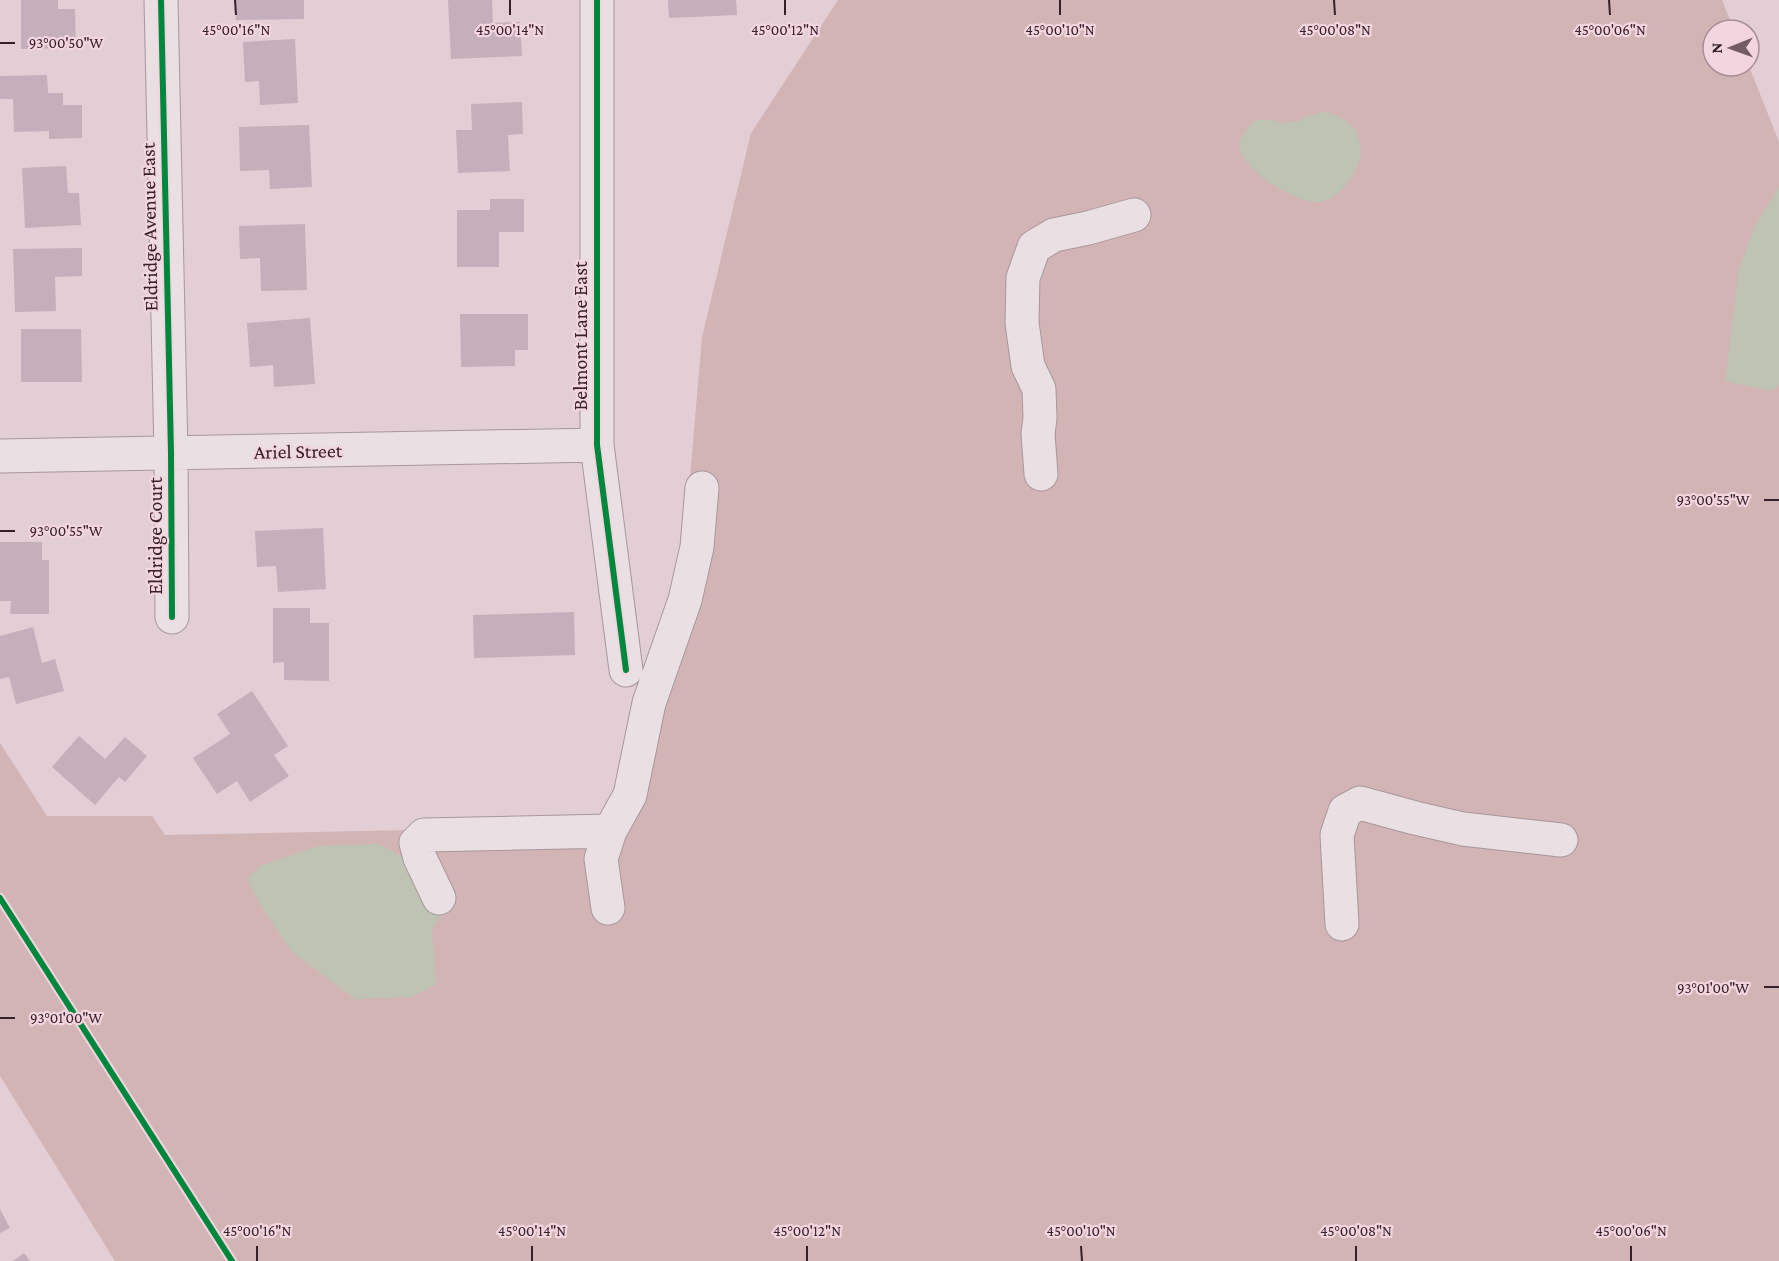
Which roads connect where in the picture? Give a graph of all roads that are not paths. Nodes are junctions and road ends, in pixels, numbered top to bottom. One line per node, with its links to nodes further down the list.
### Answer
1 (161, 0): 5 (street, Eldridge Avenue East)
2 (597, 0): 4 (street, Belmont Lane East)
3 (1134, 215): 7 (street)
4 (597, 445): 5 (street, Ariel Street); 10 (street, Belmont Lane East)
5 (171, 453): 6 (street, Ariel Street); 9 (street, Eldridge Court)
6 (0, 456)
7 (1041, 474)
8 (702, 488): 11 (street)
9 (172, 617)
10 (626, 670)
11 (610, 831): 13 (street); 14 (street)
12 (1561, 840): 15 (street)
13 (439, 898)
14 (609, 908)
15 (1342, 924)

